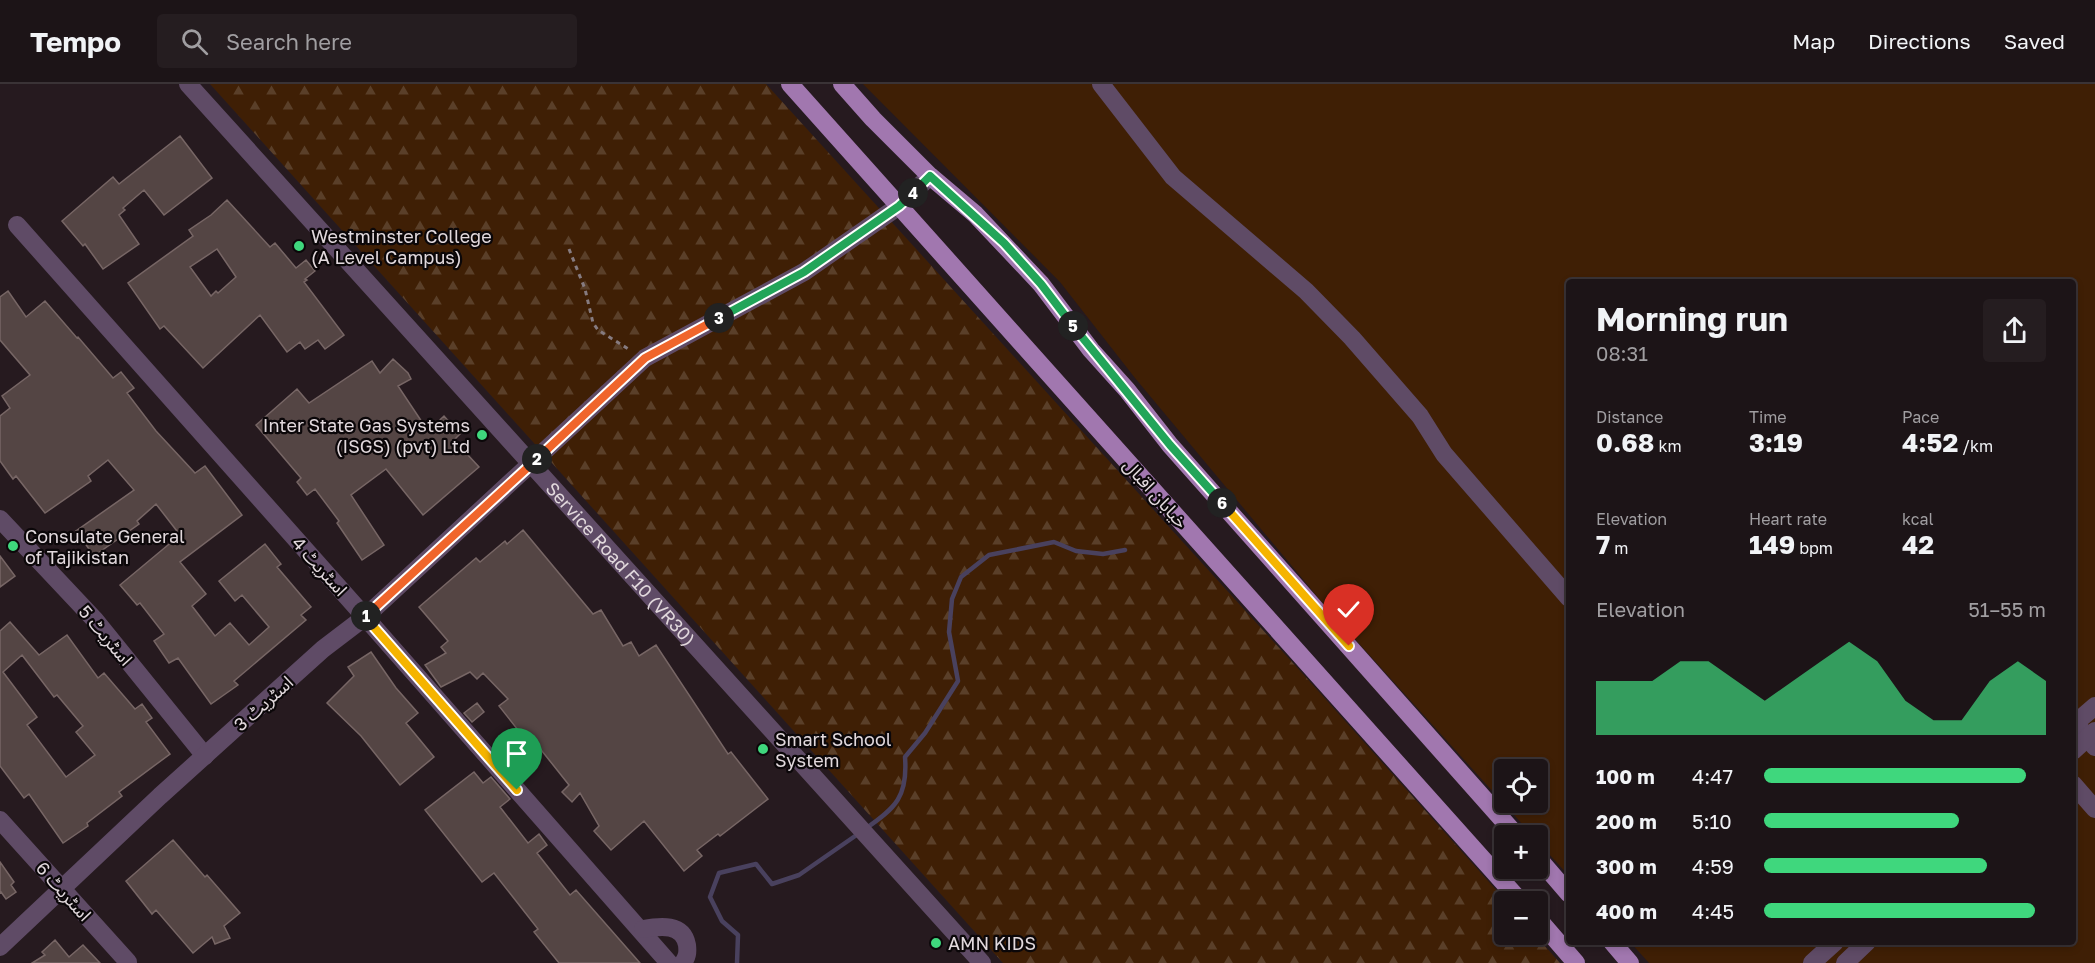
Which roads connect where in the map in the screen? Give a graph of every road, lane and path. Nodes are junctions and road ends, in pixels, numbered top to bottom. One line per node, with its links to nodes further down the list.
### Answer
1 (188, 84): 10 (street, Service Road F10 (VR30))
2 (790, 84): 6 (main road, خیابان اقبال)
3 (842, 84): 5 (main road)
4 (1101, 84): 12 (street)
5 (930, 176): 6 (street, اسٹریٹ 3); 23 (main road)
6 (899, 206): 9 (street, اسٹریٹ 3); 26 (main road, خیابان اقبال)
7 (17, 225): 13 (street, اسٹریٹ 4)
8 (569, 249): 9 (path)
9 (645, 358): 10 (street, اسٹریٹ 3)
10 (531, 465): 13 (street, اسٹریٹ 3); 37 (street, Service Road F10 (VR30))
11 (0, 519): 19 (street, اسٹریٹ 5)
12 (1566, 595)
13 (365, 617): 19 (street, اسٹریٹ 3); 35 (street, اسٹریٹ 4)
14 (2095, 706): 15 (street)
15 (2076, 721)
16 (2076, 725): 17 (street)
17 (2093, 738): 18 (street)
18 (2076, 749)
19 (205, 756): 25 (street, اسٹریٹ 3)
20 (2076, 787): 21 (street)
21 (2095, 808)
22 (0, 820): 25 (street, اسٹریٹ 6)
23 (1507, 825)
24 (1548, 870): 27 (main road)
25 (62, 888): 33 (street, اسٹریٹ 3); 34 (street, اسٹریٹ 6)
26 (1511, 891)
27 (1566, 891)
28 (643, 929): 36 (street)
29 (1548, 931): 38 (main road)
30 (1615, 945): 39 (main road)
31 (1832, 945): 40 (street)
32 (1864, 945): 41 (street)
33 (0, 947)
34 (128, 962)
35 (669, 963)
36 (683, 963)
37 (982, 963)
38 (1576, 963)
39 (1630, 963)
40 (1812, 963)
41 (1845, 963)

